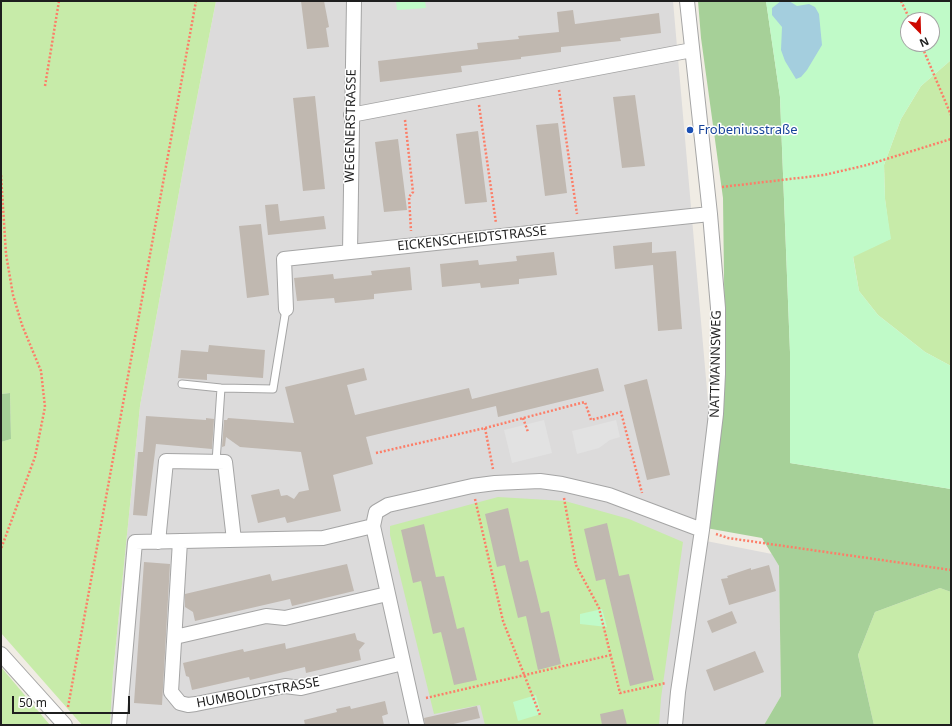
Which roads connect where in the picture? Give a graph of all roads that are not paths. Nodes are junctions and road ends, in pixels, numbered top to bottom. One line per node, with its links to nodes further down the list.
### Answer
1 (354, 1): 4 (street, WEGENERSTRASSE)
2 (687, 1): 3 (street, NATTMANNSWEG)
3 (692, 50): 4 (street); 5 (street, NATTMANNSWEG)
4 (351, 115): 6 (street, WEGENERSTRASSE)
5 (710, 214): 6 (street, EICKENSCHEIDTSTRASSE); 12 (street, NATTMANNSWEG)
6 (350, 252): 7 (street, EICKENSCHEIDTSTRASSE)
7 (286, 309): 9 (lane)
8 (182, 384): 9 (lane)
9 (221, 388): 10 (lane)
10 (216, 462): 13 (street); 15 (street)
11 (373, 526): 12 (street); 13 (street); 16 (street)
12 (702, 530): 23 (street, NATTMANNSWEG)
13 (234, 540): 14 (street)
14 (180, 541): 15 (street); 17 (street, HUMBOLDTSTRASSE)
15 (158, 542): 21 (street)
16 (387, 594): 17 (street); 19 (street)
17 (175, 637): 19 (street, HUMBOLDTSTRASSE)
18 (1, 654): 20 (street)
19 (403, 663): 22 (street)
20 (65, 725)
21 (119, 725)
22 (417, 725)
23 (675, 725)

